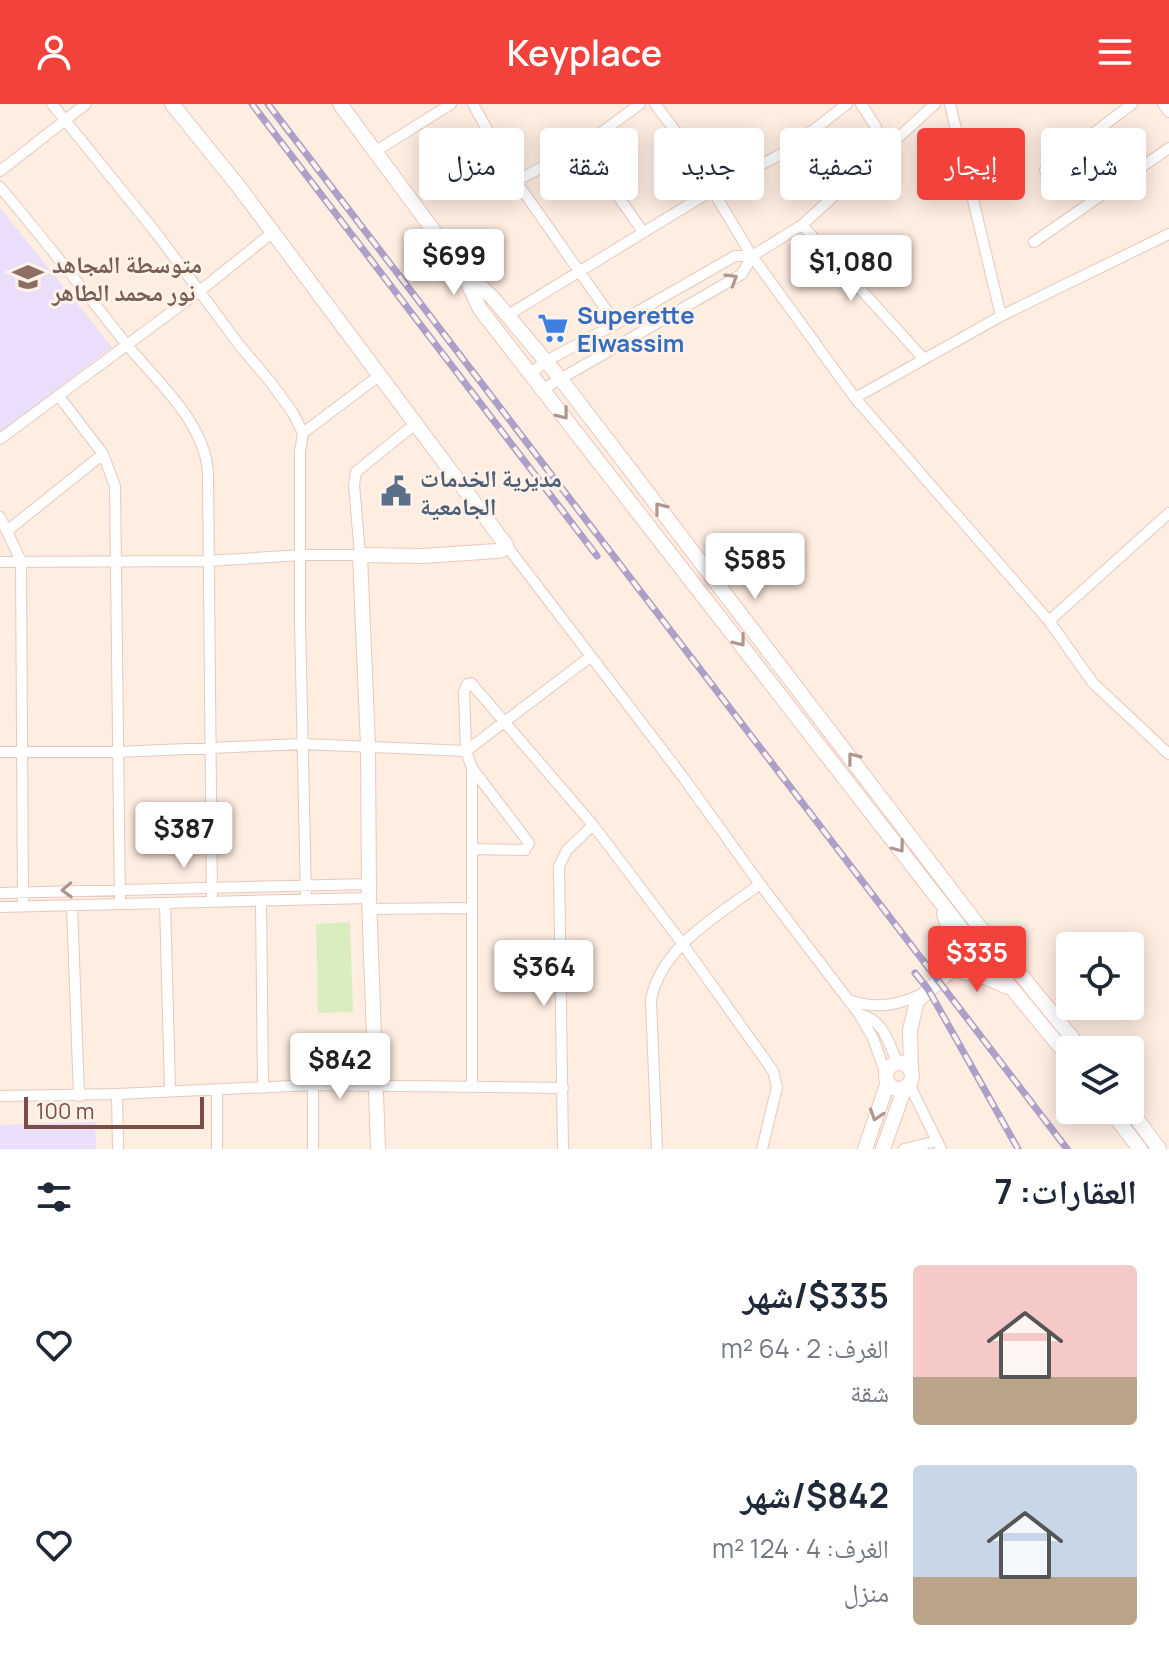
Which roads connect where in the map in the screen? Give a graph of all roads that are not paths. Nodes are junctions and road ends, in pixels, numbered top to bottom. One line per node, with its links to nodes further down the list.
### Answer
1 (52, 104): 16 (street)
2 (86, 104): 16 (street)
3 (172, 104): 33 (street)
4 (340, 104): 23 (street)
5 (451, 104): 23 (street)
6 (473, 104): 18 (street)
7 (640, 104): 19 (street)
8 (655, 104): 20 (street)
9 (847, 104): 24 (street)
10 (861, 104): 17 (street)
11 (935, 104): 31 (street)
12 (950, 104): 41 (street)
13 (1132, 104): 21 (street)
14 (1163, 104): 15 (street)
15 (1169, 112)
16 (64, 121): 25 (street); 39 (street)
17 (876, 127)
18 (486, 128)
19 (607, 128)
20 (671, 128)
21 (1100, 128)
22 (1169, 148): 35 (street)
23 (376, 151): 37 (street)
24 (764, 163)
25 (0, 171)
26 (0, 187): 43 (street)
27 (524, 192): 38 (street)
28 (621, 200): 32 (street)
29 (696, 200): 32 (street)
30 (719, 200): 36 (street)
31 (802, 225): 36 (street); 44 (street)
32 (643, 232): 38 (street)
33 (272, 233): 39 (street); 47 (street)
34 (1169, 234): 41 (street)
35 (1034, 242)
36 (752, 256): 42 (street); 48 (street, one-way to 36); 51 (street)
37 (462, 269): 40 (street); 46 (street)
38 (580, 273): 40 (street); 42 (street)
39 (201, 290): 43 (street); 53 (street)
40 (508, 315): 45 (street)
41 (1001, 316): 44 (street)
42 (616, 324): 45 (street)
43 (126, 344): 50 (street); 64 (street)
44 (924, 359): 51 (street)
45 (546, 361): 46 (street); 48 (street)
46 (531, 373): 49 (street)
47 (380, 375): 52 (street); 53 (street)
48 (560, 378): 49 (street); 97 (street, one-way to 48)
49 (543, 389): 86 (street, one-way to 86)
50 (58, 395): 54 (street); 55 (street)
51 (855, 398): 66 (street)
52 (415, 424): 59 (street); 61 (street)
53 (303, 433): 60 (street)
54 (0, 439)
55 (103, 454): 58 (street); 63 (street)
56 (1169, 513): 66 (street)
57 (0, 517): 58 (street)
58 (7, 531): 62 (street)
59 (506, 545): 61 (street); 67 (street)
60 (301, 555): 61 (street); 64 (street); 69 (street)
61 (360, 555): 70 (street)
62 (21, 561): 63 (street); 65 (street); 75 (street)
63 (116, 561): 64 (street); 74 (street)
64 (208, 561): 71 (street)
65 (0, 562)
66 (1049, 621): 76 (street)
67 (590, 657): 68 (street); 80 (street)
68 (506, 721): 72 (street); 72 (street); 78 (street)
69 (303, 744): 70 (street); 71 (street); 81 (street)
70 (368, 746): 72 (street); 87 (street)
71 (210, 748): 74 (street); 82 (street)
72 (466, 751): 77 (street)
73 (0, 752): 75 (street)
74 (117, 752): 75 (street); 83 (street)
75 (22, 753): 84 (street)
76 (1169, 754)
77 (472, 768): 79 (street); 79 (street)
78 (593, 825): 98 (street); 112 (street)
79 (472, 849): 96 (street)
80 (760, 884): 98 (street); 104 (street)
81 (306, 886): 82 (street); 87 (street); 88 (street)
82 (212, 887): 83 (street); 89 (street)
83 (119, 888): 84 (street, one-way to 84); 92 (street)
84 (24, 892): 85 (street); 93 (street)
85 (0, 893)
86 (935, 893): 100 (street); 101 (street)
87 (369, 897): 88 (street); 96 (street); 108 (street)
88 (306, 899): 90 (street)
89 (212, 902): 90 (street); 91 (street)
90 (261, 902): 111 (street)
91 (165, 903): 92 (street); 113 (street)
92 (120, 904): 94 (street)
93 (23, 905): 94 (street); 95 (street)
94 (72, 905): 117 (street)
95 (0, 907)
96 (472, 908): 110 (street)
97 (984, 933): 99 (street); 100 (street)
98 (682, 943): 126 (street); 127 (street)
99 (999, 948): 100 (street); 105 (street)
100 (981, 953): 101 (street); 102 (street)
101 (952, 969): 102 (street); 103 (street)
102 (1013, 990): 106 (street)
103 (922, 994): 104 (street); 107 (street)
104 (848, 1000): 107 (street)
105 (1071, 1036)
106 (1056, 1042)
107 (899, 1075): 120 (street); 128 (street, one-way to 128); 129 (street)
108 (377, 1084): 109 (street); 110 (street); 124 (street)
109 (313, 1085): 111 (street); 123 (street)
110 (472, 1085): 112 (street)
111 (263, 1088): 114 (street)
112 (563, 1088): 125 (street)
113 (170, 1089): 114 (street); 115 (street)
114 (217, 1091): 122 (street)
115 (117, 1094): 117 (street); 121 (street)
116 (0, 1096): 117 (street)
117 (79, 1096)
118 (1121, 1124): 131 (street)
119 (1140, 1124): 132 (street)
120 (939, 1145): 130 (street)
121 (118, 1149)
122 (217, 1149)
123 (313, 1149)
124 (378, 1149)
125 (563, 1149)
126 (657, 1149)
127 (762, 1149)
128 (865, 1149)
129 (883, 1149)
130 (904, 1149)
131 (1140, 1149)
132 (1159, 1149)

